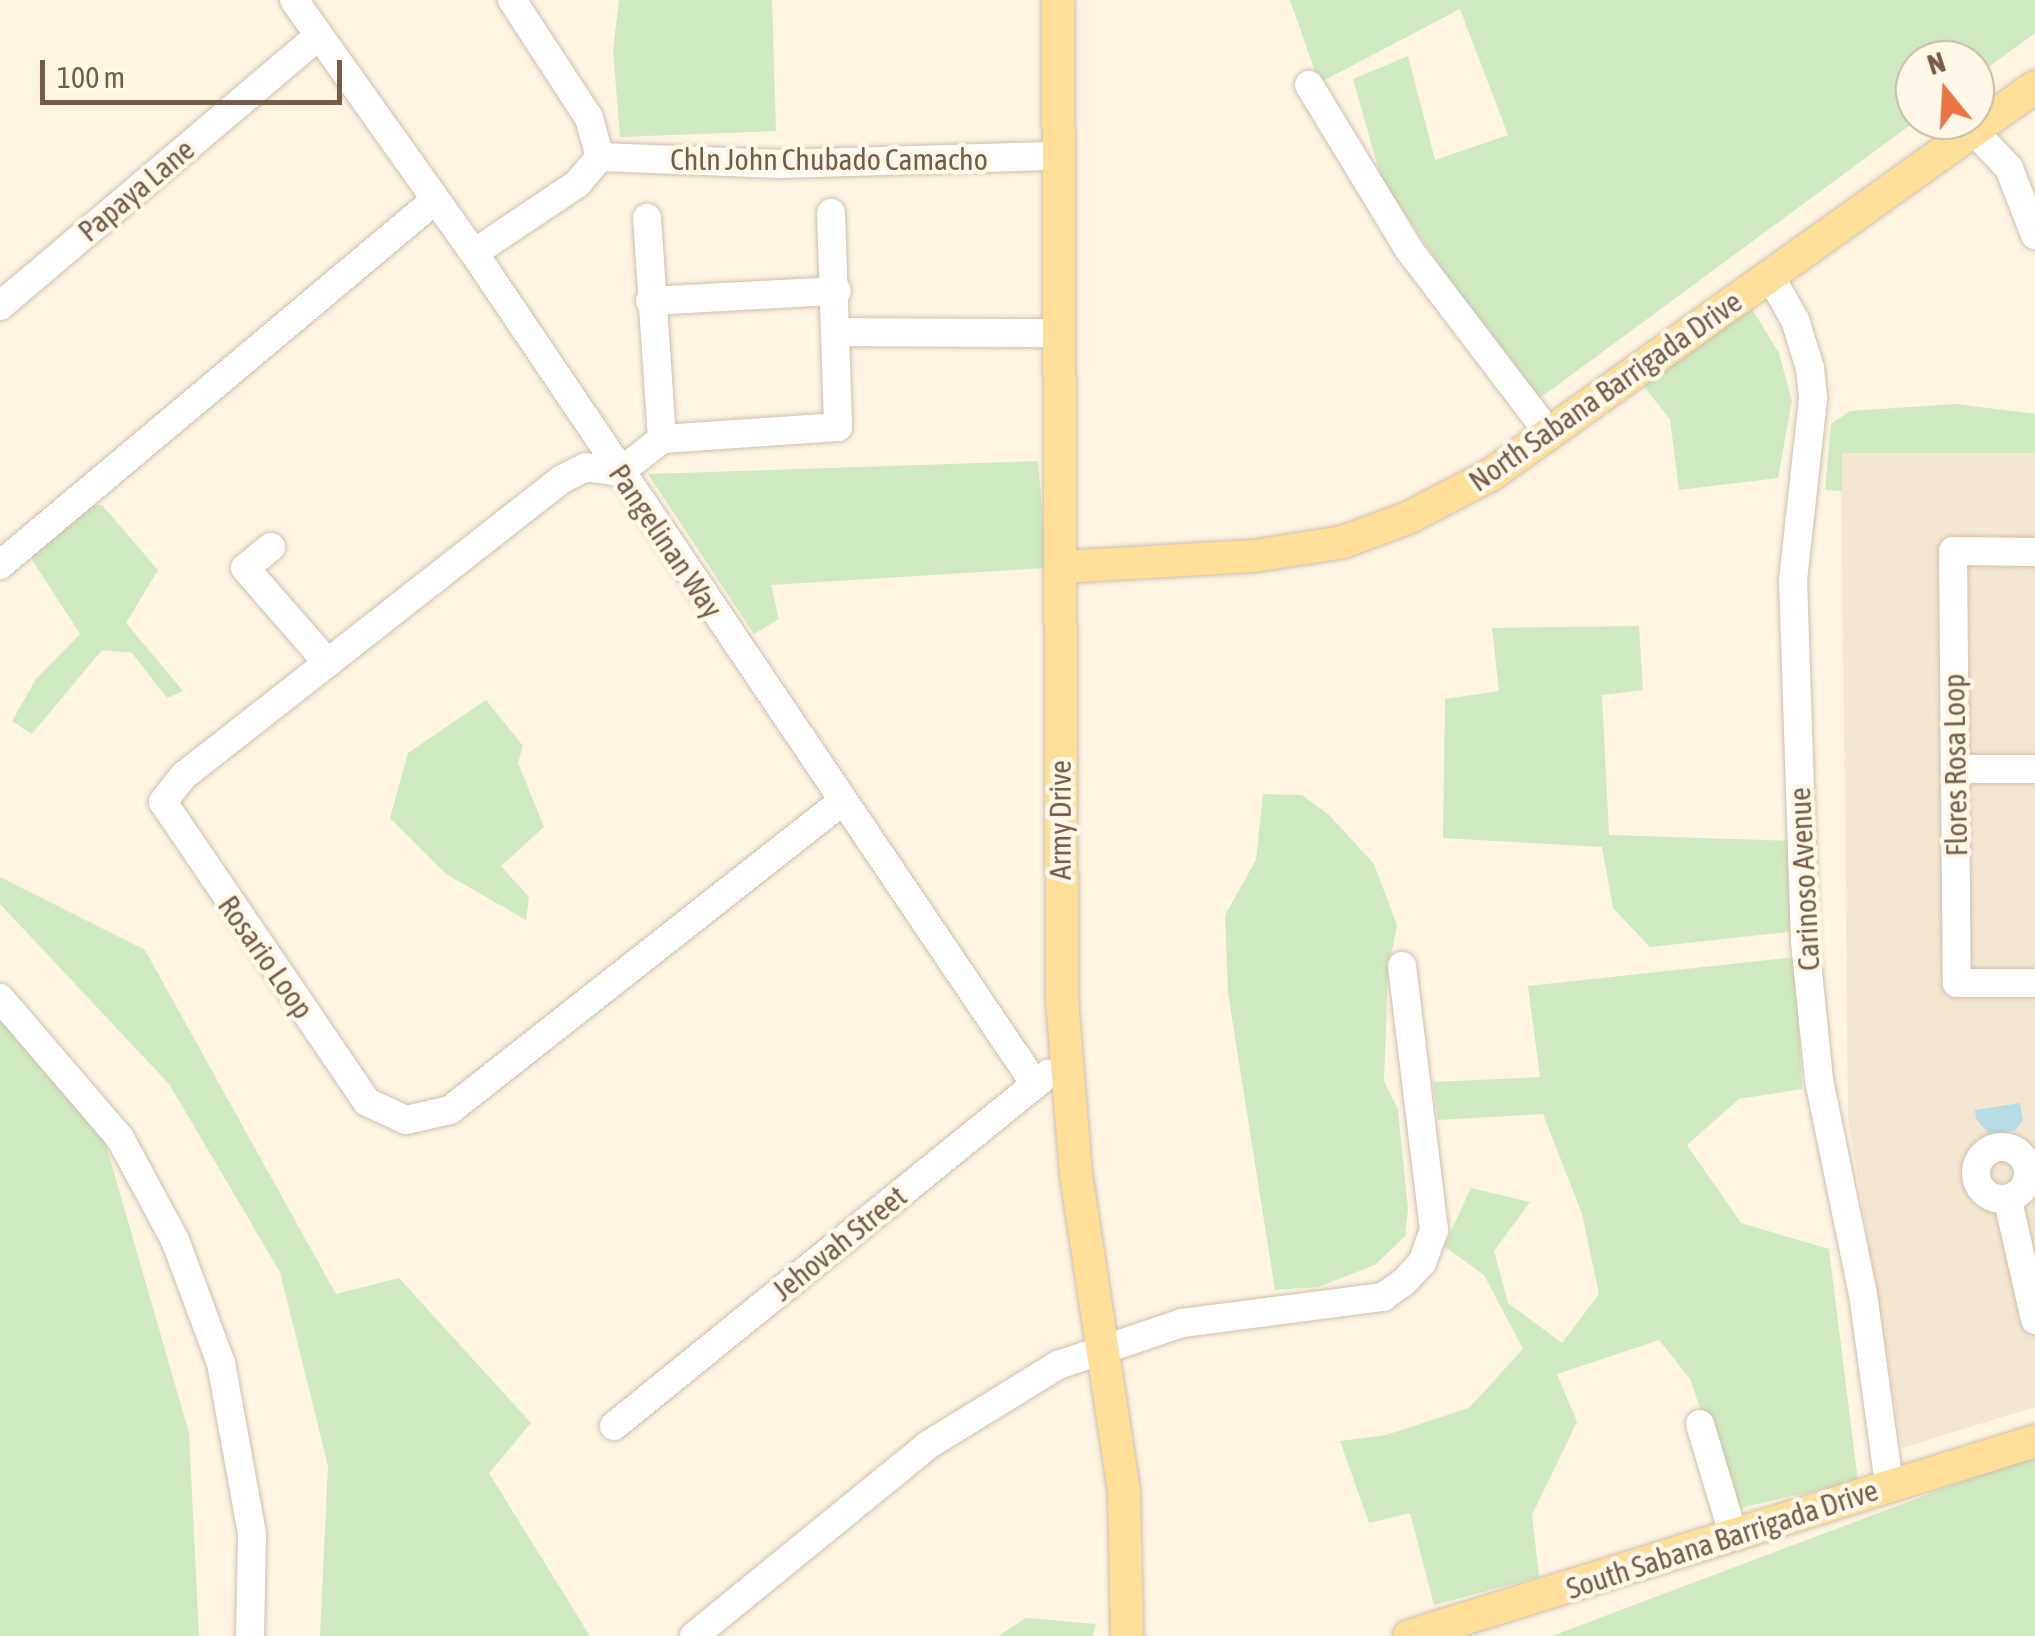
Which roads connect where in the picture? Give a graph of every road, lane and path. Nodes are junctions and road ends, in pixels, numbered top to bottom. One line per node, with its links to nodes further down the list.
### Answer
1 (294, 0): 4 (street, Pangelinan Way)
2 (512, 0): 11 (street)
3 (1058, 0): 10 (main road, Army Drive)
4 (318, 36): 12 (street, Pangelinan Way); 20 (street, Papaya Lane)
5 (1309, 85): 23 (street)
6 (2035, 87): 7 (main road, North Sabana Barrigada Drive)
7 (1995, 117)
8 (1963, 140): 17 (main road, North Sabana Barrigada Drive)
9 (1982, 140): 15 (street)
10 (1058, 156): 11 (street, Chln John Chubado Camacho); 22 (main road, Army Drive)
11 (600, 158): 16 (street)
12 (434, 201): 16 (street, Pangelinan Way); 28 (street)
13 (832, 213): 18 (street)
14 (648, 218): 19 (street)
15 (2035, 235)
16 (474, 253): 25 (street, Pangelinan Way)
17 (1770, 276): 23 (main road, North Sabana Barrigada Drive); 45 (street, Carinoso Avenue)
18 (837, 291): 19 (street); 21 (street)
19 (650, 301): 24 (street)
20 (0, 306)
21 (840, 332): 22 (street); 24 (street)
22 (1057, 333): 29 (main road, Army Drive)
23 (1548, 432): 29 (main road, North Sabana Barrigada Drive)
24 (662, 439): 25 (street)
25 (620, 472): 30 (street, Rosario Loop); 33 (street, Pangelinan Way)
26 (272, 547): 30 (street)
27 (2035, 552): 31 (street, Flores Rosa Loop)
28 (0, 565)
29 (1062, 568): 37 (main road, Army Drive)
30 (328, 663): 33 (street, Rosario Loop)
31 (1955, 769): 32 (street); 35 (street, Flores Rosa Loop)
32 (2035, 769)
33 (842, 802): 38 (street, Pangelinan Way)
34 (1402, 966): 41 (street)
35 (2035, 983)
36 (0, 998): 47 (street)
37 (1065, 1061): 38 (street, Jehovah Street); 41 (main road, Army Drive)
38 (1035, 1084): 43 (street, Jehovah Street)
39 (2008, 1201): 40 (street)
40 (2035, 1320)
41 (1103, 1348): 48 (street); 49 (main road, Army Drive)
42 (1700, 1424): 46 (street)
43 (614, 1426)
44 (2035, 1441): 45 (main road, South Sabana Barrigada Drive)
45 (1889, 1486): 46 (main road, South Sabana Barrigada Drive)
46 (1734, 1537): 50 (main road, South Sabana Barrigada Drive)
47 (250, 1636)
48 (694, 1636)
49 (1127, 1636)
50 (1409, 1636)

